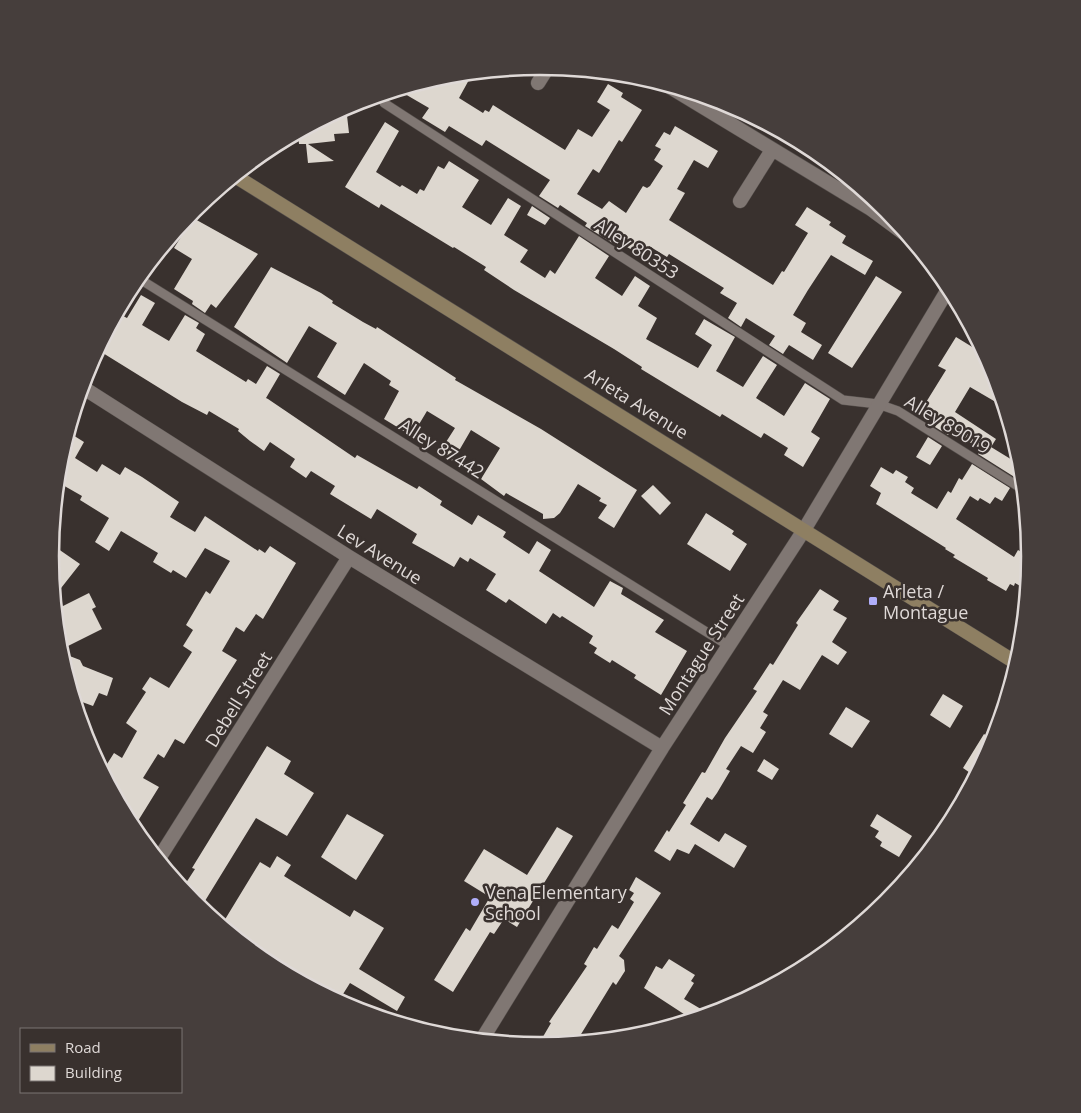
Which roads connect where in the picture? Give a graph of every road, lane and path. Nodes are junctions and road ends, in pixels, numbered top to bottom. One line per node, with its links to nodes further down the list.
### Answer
1 (543, 75): 2 (street)
2 (538, 83)
3 (687, 98): 5 (street)
4 (384, 104): 12 (lane, Alley 80353)
5 (772, 150): 7 (street); 8 (street)
6 (240, 179): 14 (main road, Arleta Avenue)
7 (740, 201)
8 (884, 220)
9 (145, 282): 16 (lane, Alley 87442)
10 (945, 295): 12 (street, Montague Street)
11 (88, 391): 15 (street, Lev Avenue)
12 (878, 404): 13 (lane, Alley 89019); 14 (street, Montague Street)
13 (1017, 485)
14 (804, 530): 16 (street, Montague Street); 17 (main road, Arleta Avenue)
15 (349, 557): 18 (street, Lev Avenue); 19 (street, Debell Street)
16 (728, 646): 18 (street, Montague Street)
17 (1011, 660)
18 (662, 748): 20 (street, Montague Street)
19 (162, 854)
20 (485, 1035)

